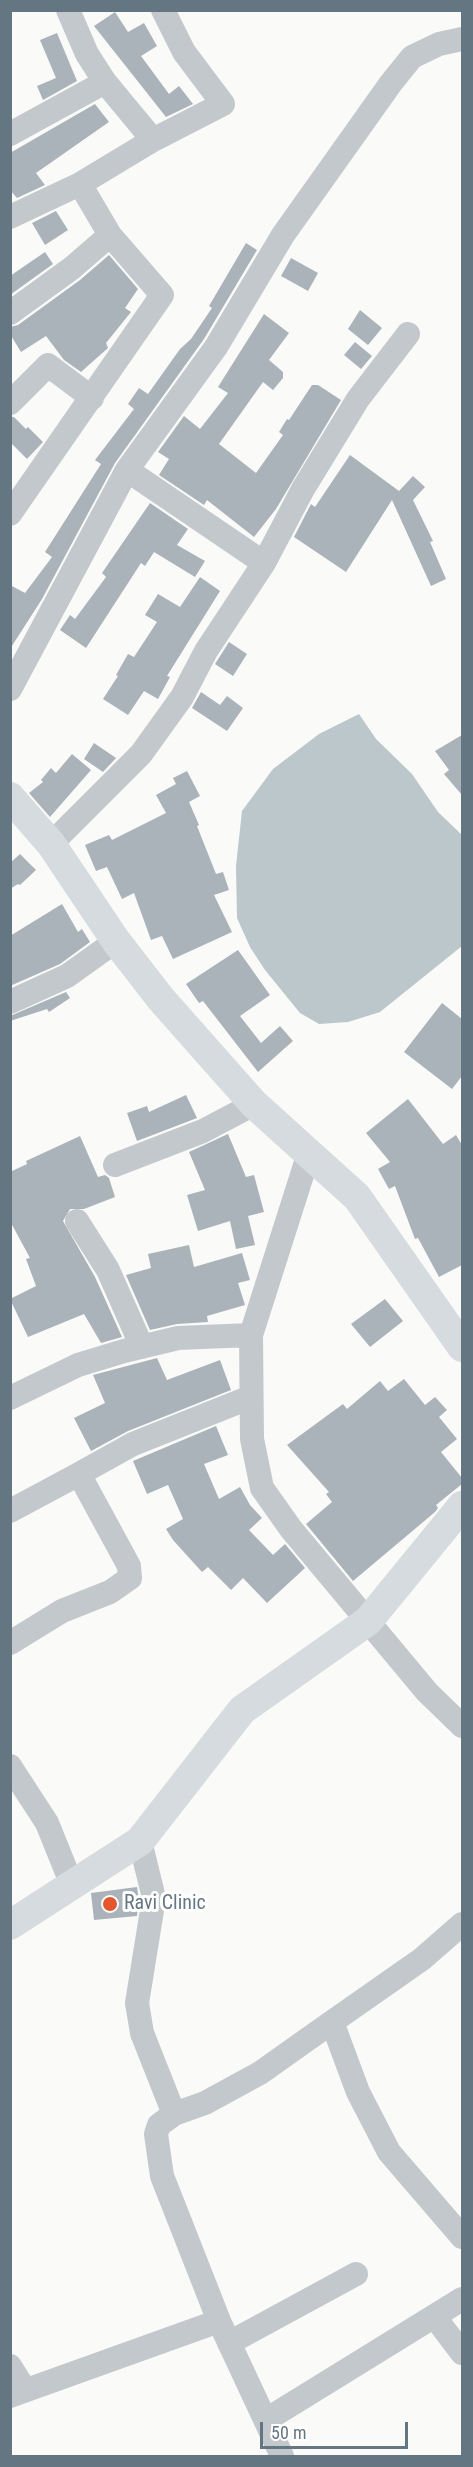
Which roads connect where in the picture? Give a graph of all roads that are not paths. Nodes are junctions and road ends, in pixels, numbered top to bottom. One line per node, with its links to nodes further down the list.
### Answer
1 (68, 10): 4 (street)
2 (163, 10): 6 (street)
3 (462, 39): 14 (street)
4 (105, 82): 5 (street); 6 (street)
5 (10, 134)
6 (153, 140): 7 (street)
7 (80, 184): 8 (street); 9 (street)
8 (10, 218)
9 (110, 235): 10 (street); 12 (street)
10 (10, 313)
11 (408, 334): 16 (street)
12 (92, 398): 13 (street); 15 (street)
13 (10, 403)
14 (128, 470): 16 (street); 17 (street)
15 (10, 514)
16 (264, 563): 19 (street)
17 (10, 689)
18 (10, 797): 19 (main road)
19 (51, 844): 20 (main road)
20 (116, 941): 21 (street); 22 (main road)
21 (10, 1002)
22 (254, 1104): 23 (main road); 24 (street)
23 (309, 1153): 26 (street); 28 (main road)
24 (115, 1165)
25 (77, 1221): 27 (street)
26 (251, 1335): 27 (street); 29 (street)
27 (142, 1347): 30 (street)
28 (462, 1347)
29 (251, 1397): 31 (street); 34 (street)
30 (10, 1398)
31 (79, 1474): 33 (street); 35 (street)
32 (462, 1506): 34 (main road)
33 (10, 1511)
34 (368, 1621): 36 (street); 38 (main road)
35 (10, 1643)
36 (462, 1726)
37 (10, 1766): 39 (street)
38 (140, 1841): 39 (main road); 43 (street)
39 (72, 1885): 41 (main road)
40 (462, 1924): 42 (street)
41 (10, 1925)
42 (332, 2022): 43 (street); 44 (street)
43 (174, 2114): 48 (street)
44 (462, 2237)
45 (356, 2274): 48 (street)
46 (462, 2299): 47 (street)
47 (434, 2316): 49 (street); 52 (street)
48 (224, 2332): 51 (street); 52 (street)
49 (462, 2353)
50 (10, 2366): 51 (street)
51 (18, 2393)
52 (266, 2420): 53 (street)
53 (282, 2457)

